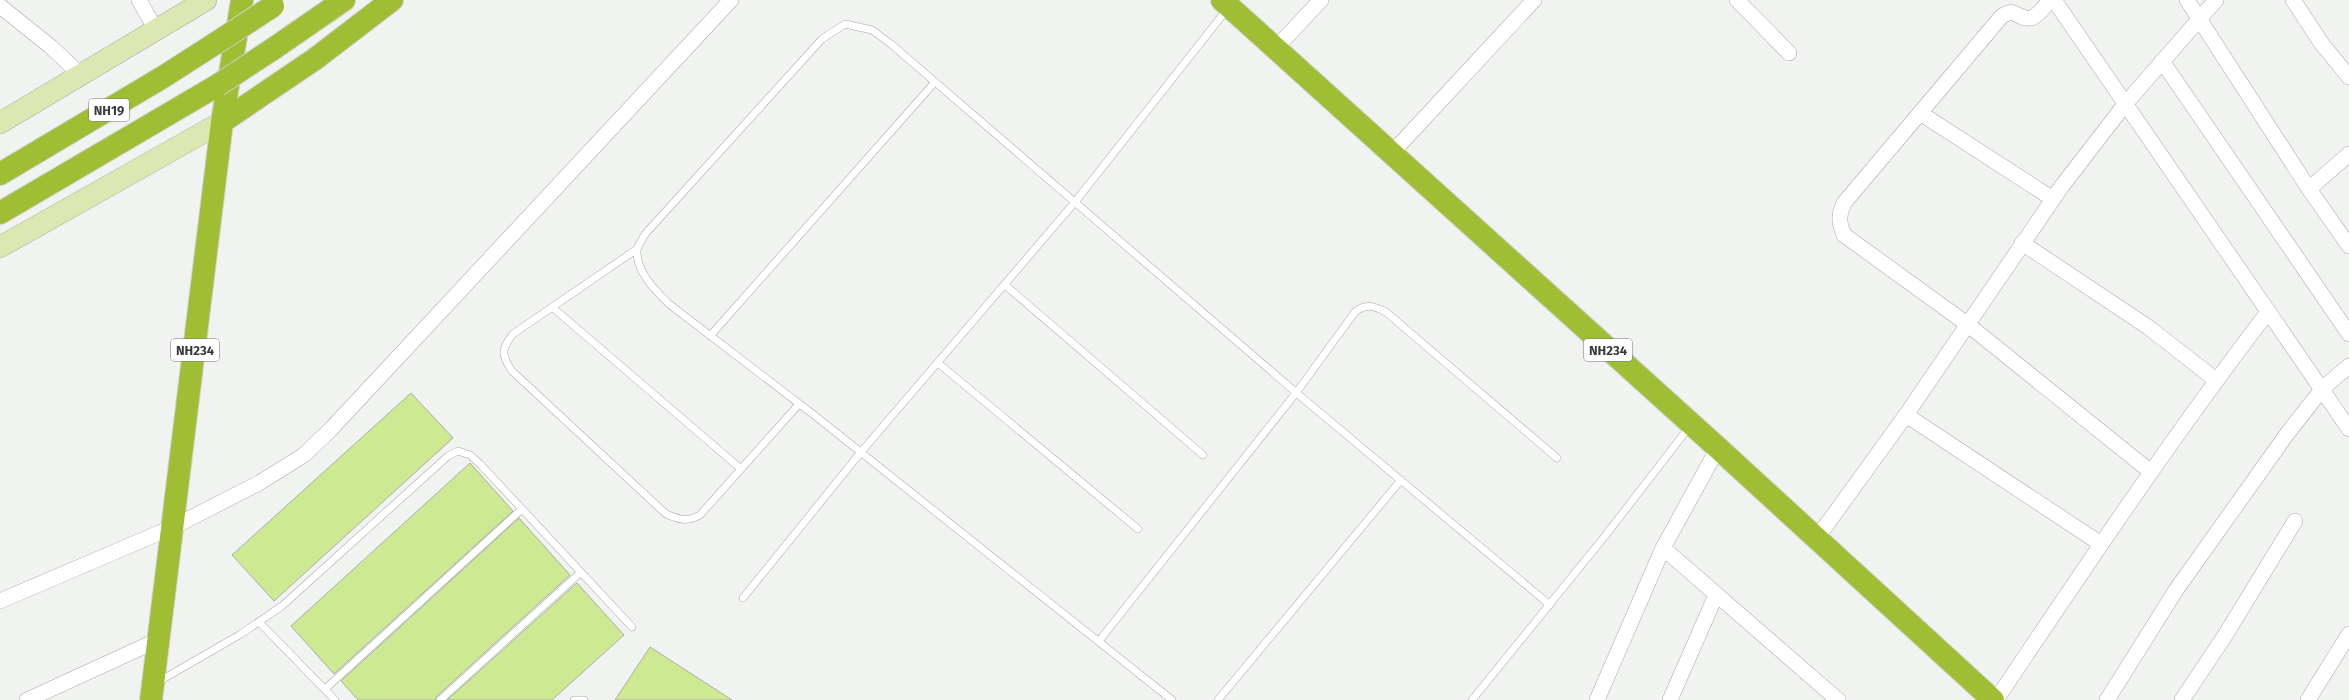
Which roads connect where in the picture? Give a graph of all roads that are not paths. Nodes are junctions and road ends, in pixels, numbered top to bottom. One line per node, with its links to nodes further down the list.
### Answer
1 (139, 0): 19 (street)
2 (206, 0): 19 (main road)
3 (242, 0): 29 (highway, NH234)
4 (344, 0): 36 (highway, NH19, bridge)
5 (392, 0): 29 (highway)
6 (731, 0): 65 (street)
7 (1321, 0): 20 (street)
8 (1534, 0): 30 (street)
9 (1737, 0): 21 (street)
10 (2050, 0): 27 (street)
11 (2054, 0): 26 (street)
12 (2187, 0): 18 (street)
13 (2216, 0): 18 (street)
14 (2293, 0): 24 (street)
15 (277, 3): 32 (highway, NH19, bridge)
16 (1225, 3): 20 (highway, NH234); 35 (lane)
17 (0, 6): 23 (street)
18 (2200, 19): 22 (street); 33 (street)
19 (156, 30): 23 (main road)
20 (1275, 49): 30 (highway, NH234)
21 (1789, 52)
22 (2162, 61): 26 (street); 45 (street)
23 (81, 75): 28 (main road)
24 (2349, 77)
25 (935, 82): 35 (lane); 40 (lane); 46 (lane)
26 (2126, 102): 34 (street); 43 (street)
27 (1920, 113): 34 (street); 44 (street)
28 (0, 122)
29 (222, 122): 39 (main road); 65 (highway, NH234)
30 (1391, 154): 54 (highway, NH234)
31 (2349, 154): 33 (street)
32 (0, 174)
33 (2309, 189): 38 (street)
34 (2053, 198): 37 (street)
35 (1075, 202): 41 (lane); 51 (lane)
36 (0, 213)
37 (2022, 243): 44 (street); 49 (street)
38 (2349, 246)
39 (0, 247)
40 (637, 249): 42 (lane); 46 (lane)
41 (1005, 284): 47 (lane); 58 (lane)
42 (552, 307): 60 (lane); 60 (lane)
43 (2268, 312): 49 (street); 50 (street)
44 (1967, 324): 53 (street); 61 (street)
45 (2349, 334)
46 (710, 336): 52 (lane)
47 (938, 363): 57 (lane); 66 (lane)
48 (2349, 366): 50 (street)
49 (2216, 380): 61 (street)
50 (2323, 388): 55 (street); 94 (street)
51 (1296, 393): 59 (lane); 62 (lane); 79 (lane)
52 (799, 404): 57 (lane); 60 (lane)
53 (1906, 415): 67 (street); 68 (street)
54 (1691, 425): 56 (highway, NH234); 74 (lane)
55 (2349, 429)
56 (1718, 448): 67 (highway, NH234); 69 (street)
57 (862, 452): 72 (lane); 79 (lane)
58 (1204, 455)
59 (1557, 458)
60 (741, 469)
61 (2151, 472): 68 (street)
62 (1401, 480): 74 (lane); 88 (lane)
63 (522, 509): 70 (lane); 75 (lane); 80 (lane)
64 (2295, 521): 95 (street)
65 (173, 527): 73 (street); 78 (highway, NH234)
66 (1138, 529)
67 (1817, 538): 93 (highway, NH234)
68 (2101, 544): 93 (street)
69 (1663, 548): 71 (street); 90 (street)
70 (581, 572): 76 (lane); 84 (lane)
71 (1716, 595): 91 (street); 92 (street)
72 (743, 598)
73 (0, 601)
74 (1550, 605): 89 (lane)
75 (260, 623): 80 (lane); 81 (lane)
76 (632, 627)
77 (2349, 634): 96 (street)
78 (158, 640): 81 (highway, NH234); 82 (street)
79 (1099, 641): 87 (lane)
80 (325, 689): 83 (lane)
81 (152, 693)
82 (27, 700)
83 (335, 700)
84 (440, 700)
85 (574, 700): 86 (lane)
86 (584, 700)
87 (1172, 700)
88 (1218, 700)
89 (1472, 700)
90 (1597, 700)
91 (1670, 700)
92 (1838, 700)
93 (1994, 700)
94 (2107, 700)
95 (2182, 700)
96 (2308, 700)

